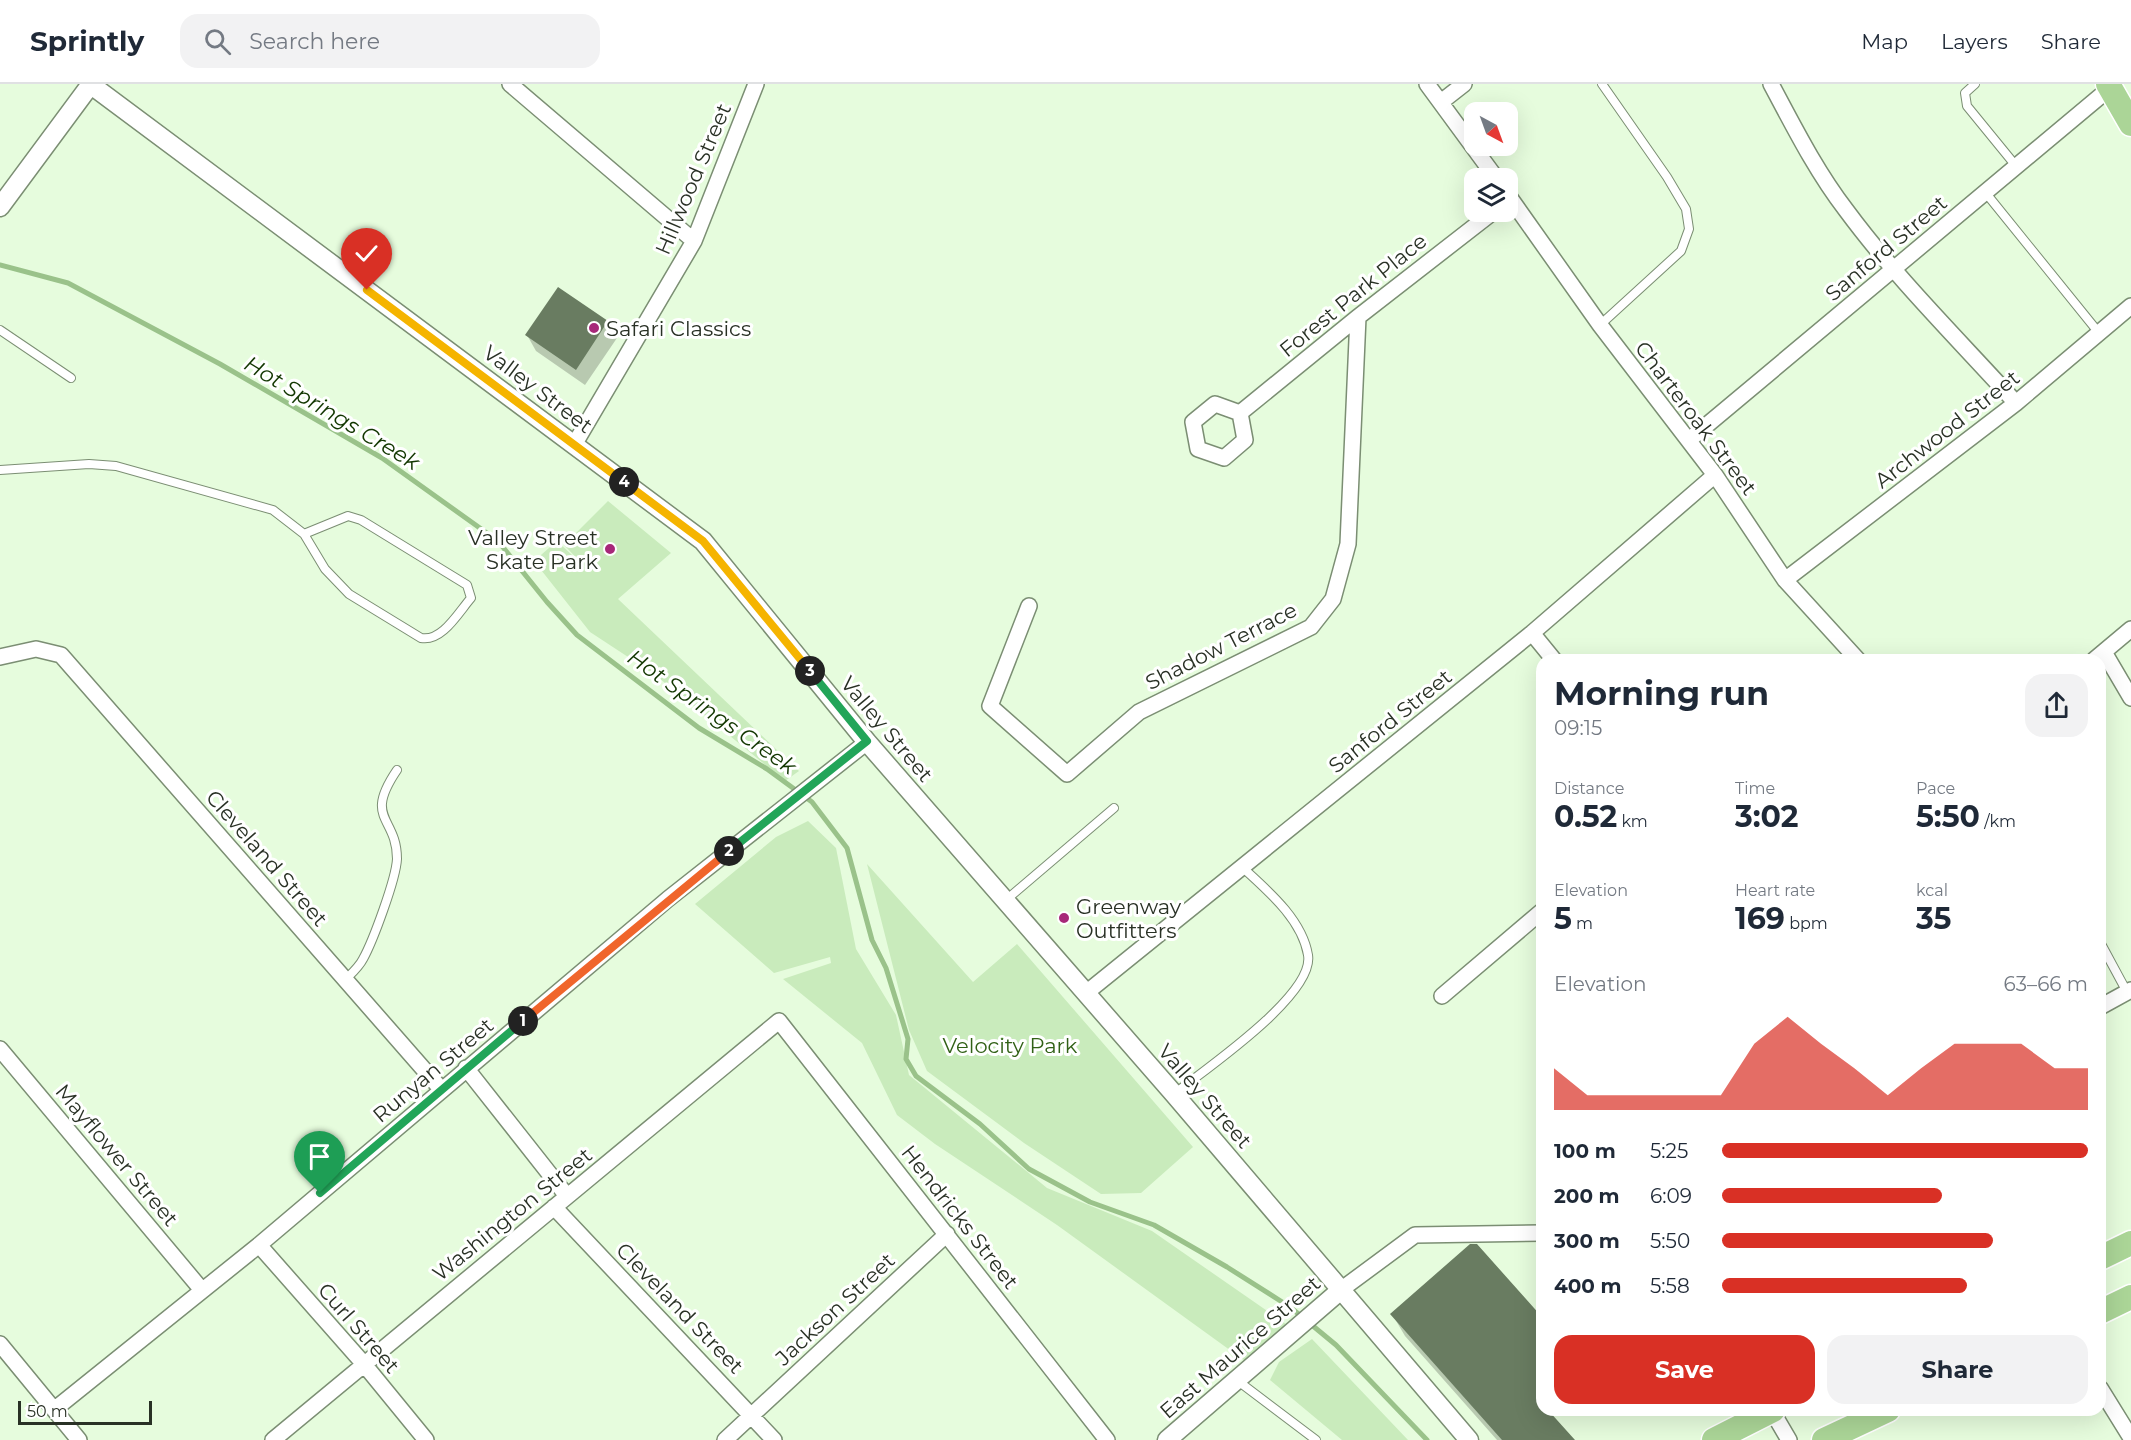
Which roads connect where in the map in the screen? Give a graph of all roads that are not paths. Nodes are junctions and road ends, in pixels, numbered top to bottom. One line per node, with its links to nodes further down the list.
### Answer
1 (90, 84): 15 (street); 29 (street, Valley Street)
2 (510, 84): 18 (street)
3 (1427, 84): 10 (street)
4 (1464, 84): 10 (street)
5 (1602, 84): 22 (lane)
6 (1771, 84): 19 (street)
7 (1975, 84): 12 (lane)
8 (750, 86): 18 (street, Hillwood Street)
9 (2109, 86): 11 (main road); 12 (street, Sanford Street)
10 (1441, 102): 13 (street)
11 (2131, 124)
12 (2016, 166): 14 (street, Sanford Street)
13 (1489, 168)
14 (1985, 192): 19 (street, Sanford Street); 24 (lane)
15 (0, 207)
16 (1518, 212): 22 (street, Charteroak Street)
17 (1480, 222): 21 (street, Forest Park Place)
18 (694, 241): 29 (street, Hillwood Street)
19 (1893, 268): 26 (street); 28 (street, Sanford Street)
20 (2131, 306): 24 (street, Archwood Street)
21 (1358, 317): 27 (street, Forest Park Place); 34 (street, Shadow Terrace)
22 (1600, 325): 28 (street, Charteroak Street)
23 (0, 330): 25 (lane)
24 (2099, 333): 26 (street, Archwood Street)
25 (71, 378)
26 (2016, 403): 33 (street, Archwood Street)
27 (1240, 413)
28 (1689, 440): 31 (street, Charteroak Street)
29 (574, 445): 43 (street, Valley Street)
30 (0, 470): 32 (lane)
31 (1715, 475): 33 (street, Charteroak Street); 36 (street, Sanford Street)
32 (304, 534): 32 (lane)
33 (1785, 580): 38 (street, Charteroak Street)
34 (1029, 606)
35 (2131, 630): 39 (street)
36 (1532, 633): 37 (street); 46 (street, Sanford Street)
37 (1549, 654)
38 (1853, 654)
39 (2101, 654)
40 (0, 657): 50 (street, Cleveland Street)
41 (2106, 665): 42 (street)
42 (2131, 698)
43 (867, 741): 47 (street, Valley Street); 57 (street, Runyan Street)
44 (397, 770): 50 (lane)
45 (1114, 808): 47 (lane)
46 (1242, 867): 52 (street, Sanford Street); 59 (lane)
47 (1005, 901): 52 (street, Valley Street)
48 (1536, 916): 53 (street)
49 (2106, 952): 51 (lane)
50 (345, 980): 58 (street, Cleveland Street)
51 (2129, 991): 54 (street)
52 (1086, 993): 59 (street, Valley Street)
53 (1442, 996)
54 (2106, 1004)
55 (779, 1021): 60 (street, Washington Street); 63 (street, Hendricks Street)
56 (0, 1049): 67 (street, Mayflower Street)
57 (466, 1068): 58 (street, Runyan Street); 60 (street)
58 (441, 1089): 65 (street, Runyan Street)
59 (1174, 1094): 68 (street, Valley Street)
60 (567, 1196): 61 (street, Washington Street)
61 (554, 1207): 72 (street, Washington Street); 76 (street, Cleveland Street)
62 (1536, 1233): 68 (street)
63 (947, 1234): 76 (street, Jackson Street); 86 (street, Hendricks Street)
64 (2131, 1243): 66 (main road)
65 (259, 1245): 67 (street, Runyan Street); 72 (street, Curl Street)
66 (2106, 1255)
67 (201, 1289): 75 (street, Runyan Street)
68 (1342, 1289): 73 (street, East Maurice Street); 89 (street, Valley Street)
69 (2131, 1297): 70 (main road)
70 (2106, 1309)
71 (0, 1344): 75 (street)
72 (363, 1363): 82 (street, Washington Street); 83 (street, Curl Street)
73 (1237, 1380): 87 (street, East Maurice Street); 88 (lane)
74 (2106, 1398): 80 (street)
75 (55, 1409): 81 (street)
76 (752, 1414): 84 (street, Jackson Street); 85 (street, Cleveland Street)
77 (1761, 1416): 90 (main road)
78 (1776, 1416): 91 (street)
79 (1875, 1416): 92 (main road)
80 (2131, 1438)
81 (79, 1440)
82 (273, 1440)
83 (426, 1440)
84 (725, 1440)
85 (774, 1440)
86 (1107, 1440)
87 (1167, 1440)
88 (1316, 1440)
89 (1469, 1440)
90 (1714, 1440)
91 (1789, 1440)
92 (1824, 1440)

